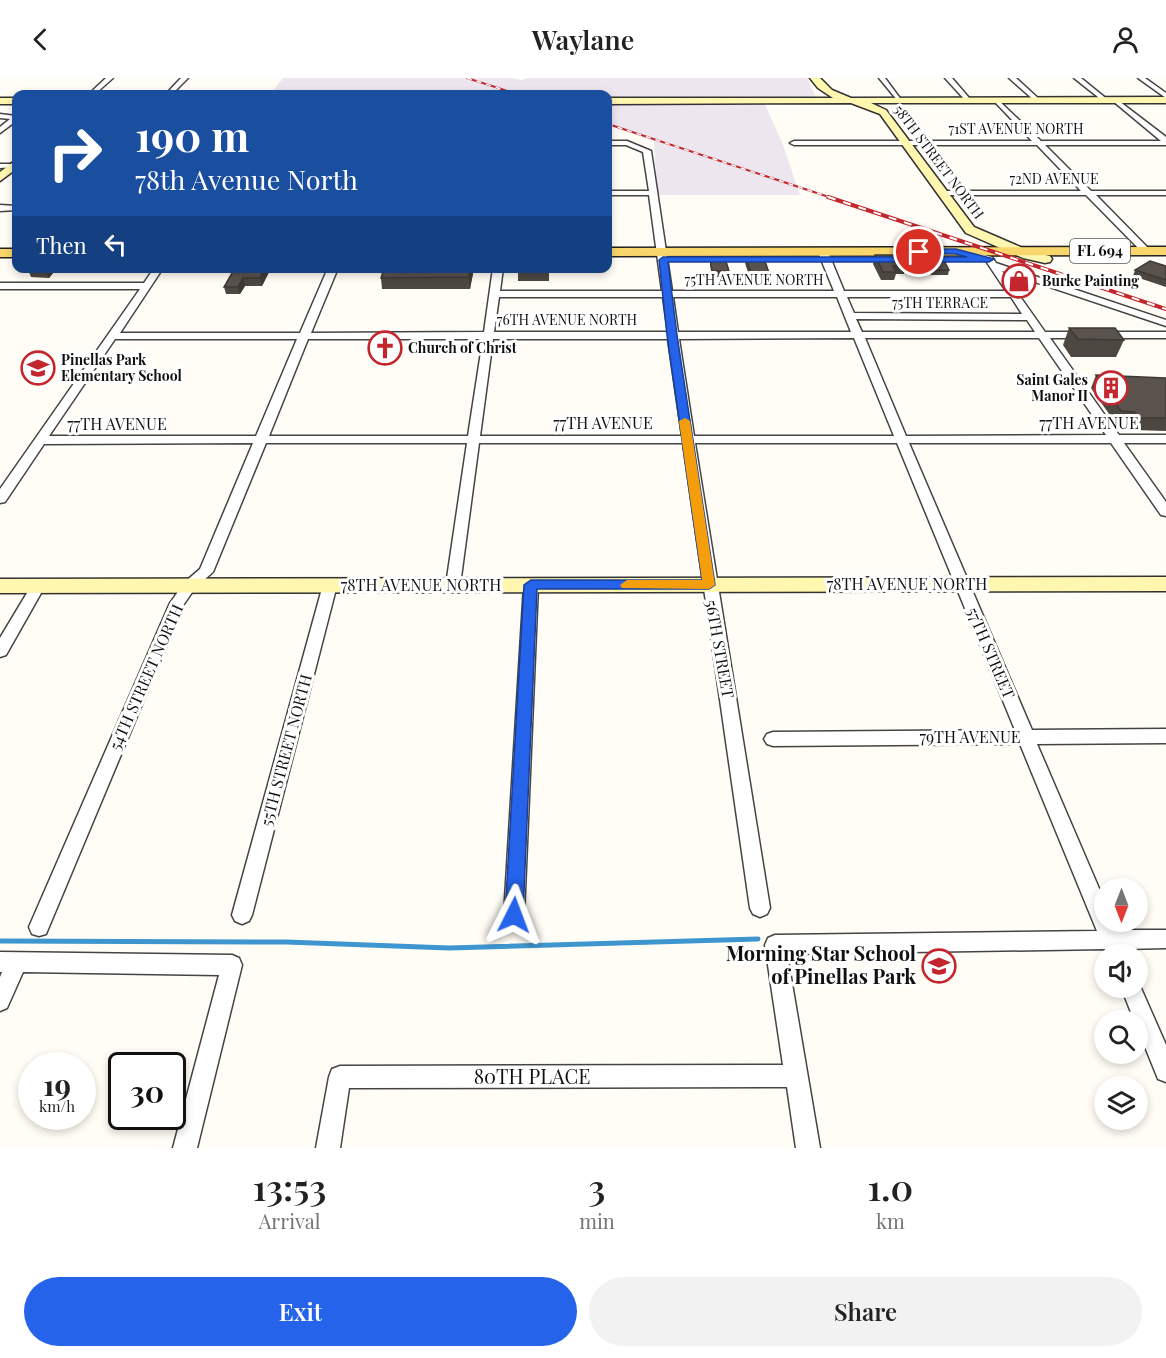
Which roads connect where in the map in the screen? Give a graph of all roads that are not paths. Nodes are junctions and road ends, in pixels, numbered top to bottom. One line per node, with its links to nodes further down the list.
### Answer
1 (111, 78): 9 (street)
2 (185, 78): 10 (street)
3 (815, 78): 12 (street, 58TH STREET NORTH)
4 (882, 78): 13 (street)
5 (948, 78): 14 (street)
6 (1012, 78): 16 (street)
7 (1077, 78): 17 (street)
8 (1141, 78): 11 (street)
9 (97, 90)
10 (173, 90)
11 (1166, 96)
12 (853, 100): 13 (street); 19 (street); 25 (street, 58TH STREET NORTH)
13 (900, 100): 14 (street)
14 (968, 100): 15 (street)
15 (996, 100): 16 (street); 26 (street)
16 (1037, 100): 17 (street)
17 (1110, 100): 18 (street); 22 (street)
18 (1166, 100)
19 (612, 101)
20 (12, 121): 21 (street)
21 (0, 131)
22 (1166, 142): 26 (street, 71ST AVENUE NORTH)
23 (612, 143): 30 (street, 56TH STREET)
24 (794, 143): 25 (street, 71ST AVENUE NORTH)
25 (907, 143): 26 (street, 71ST AVENUE NORTH); 31 (street, 58TH STREET NORTH)
26 (1038, 143): 32 (street)
27 (11, 167): 28 (street)
28 (0, 178)
29 (612, 193): 30 (street)
30 (653, 193): 39 (street, 56TH STREET)
31 (943, 193): 32 (street, 72ND AVENUE); 34 (street, 58TH STREET NORTH)
32 (1088, 193): 33 (street, 72ND AVENUE); 35 (street)
33 (1166, 193)
34 (1018, 251): 35 (main road, FL 694); 38 (main road, FL 694); 41 (street, 58TH STREET NORTH)
35 (1140, 251): 36 (main road, FL 694); 42 (main road)
36 (1166, 251)
37 (612, 252): 39 (main road, FL 694)
38 (956, 252): 40 (main road, FL 694); 45 (street)
39 (663, 256): 40 (main road, FL 694); 44 (main road, FL 694); 51 (street, 56TH STREET)
40 (824, 256): 45 (main road, FL 694); 53 (street, 57TH STREET)
41 (1045, 259): 42 (main road, FL 694); 45 (main road, FL 694)
42 (1094, 259): 43 (main road, FL 694)
43 (1166, 259)
44 (612, 260)
45 (991, 262): 54 (street); 57 (street)
46 (156, 273): 50 (street)
47 (331, 273): 64 (street, 54TH STREET NORTH)
48 (497, 273): 52 (street)
49 (0, 286): 50 (street)
50 (147, 286): 63 (street)
51 (667, 293): 52 (street, 75TH AVENUE NORTH); 53 (street, 75TH AVENUE NORTH); 60 (street, 56TH STREET)
52 (494, 294): 59 (street)
53 (840, 294): 54 (street, 75TH AVENUE NORTH); 55 (street, 57TH STREET)
54 (1013, 294): 56 (street)
55 (850, 316): 56 (street, 75TH TERRACE); 61 (street, 57TH STREET)
56 (1030, 317): 62 (street)
57 (1166, 322)
58 (1166, 334): 62 (street, 76TH AVENUE NORTH)
59 (489, 335): 60 (street, 76TH AVENUE NORTH); 64 (street, 76TH AVENUE NORTH); 70 (street)
60 (672, 335): 61 (street, 76TH AVENUE NORTH); 71 (street, 56TH STREET)
61 (858, 335): 62 (street, 76TH AVENUE NORTH); 65 (street, 57TH STREET)
62 (1042, 335): 66 (street)
63 (112, 336): 64 (street, 76TH AVENUE NORTH); 68 (street)
64 (303, 336): 69 (street, 54TH STREET NORTH)
65 (902, 439): 66 (street, 77TH AVENUE); 71 (street, 77TH AVENUE); 74 (street, 57TH STREET)
66 (1116, 439): 67 (street, 77TH AVENUE); 73 (street)
67 (1166, 439)
68 (39, 440): 69 (street, 77TH AVENUE); 72 (street)
69 (263, 440): 70 (street, 77TH AVENUE); 76 (street, 54TH STREET NORTH)
70 (474, 440): 71 (street, 77TH AVENUE); 78 (street)
71 (687, 440): 80 (street, 56TH STREET)
72 (0, 499)
73 (1166, 512)
74 (962, 584): 75 (street, 78TH AVENUE NORTH); 80 (street, 78TH AVENUE NORTH); 85 (street, 57TH STREET)
75 (1166, 584)
76 (190, 585): 77 (street, 78TH AVENUE NORTH); 82 (street, 78TH AVENUE NORTH); 90 (street, 54TH STREET NORTH)
77 (330, 585): 78 (street, 78TH AVENUE NORTH); 88 (street, 55TH STREET NORTH)
78 (453, 585): 79 (street, 78TH AVENUE NORTH)
79 (531, 585): 80 (street, 78TH AVENUE NORTH); 89 (street)
80 (709, 585): 87 (street, 56TH STREET)
81 (0, 586): 82 (street, 78TH AVENUE NORTH)
82 (38, 586): 83 (street)
83 (0, 651)
84 (1166, 736): 85 (street, 79TH AVENUE)
85 (1026, 737): 86 (street, 79TH AVENUE); 92 (street, 57TH STREET)
86 (773, 739)
87 (760, 908)
88 (242, 915)
89 (514, 915)
90 (39, 927)
91 (1166, 939): 93 (street)
92 (1113, 944)
93 (1129, 944)
94 (1094, 946): 99 (street)
95 (8, 962): 97 (street); 100 (street)
96 (1136, 998): 98 (street)
97 (0, 1001)
98 (1166, 1071)
99 (796, 1077): 101 (street, 80TH PLACE); 102 (street)
100 (185, 1148)
101 (328, 1148)
102 (808, 1148)

